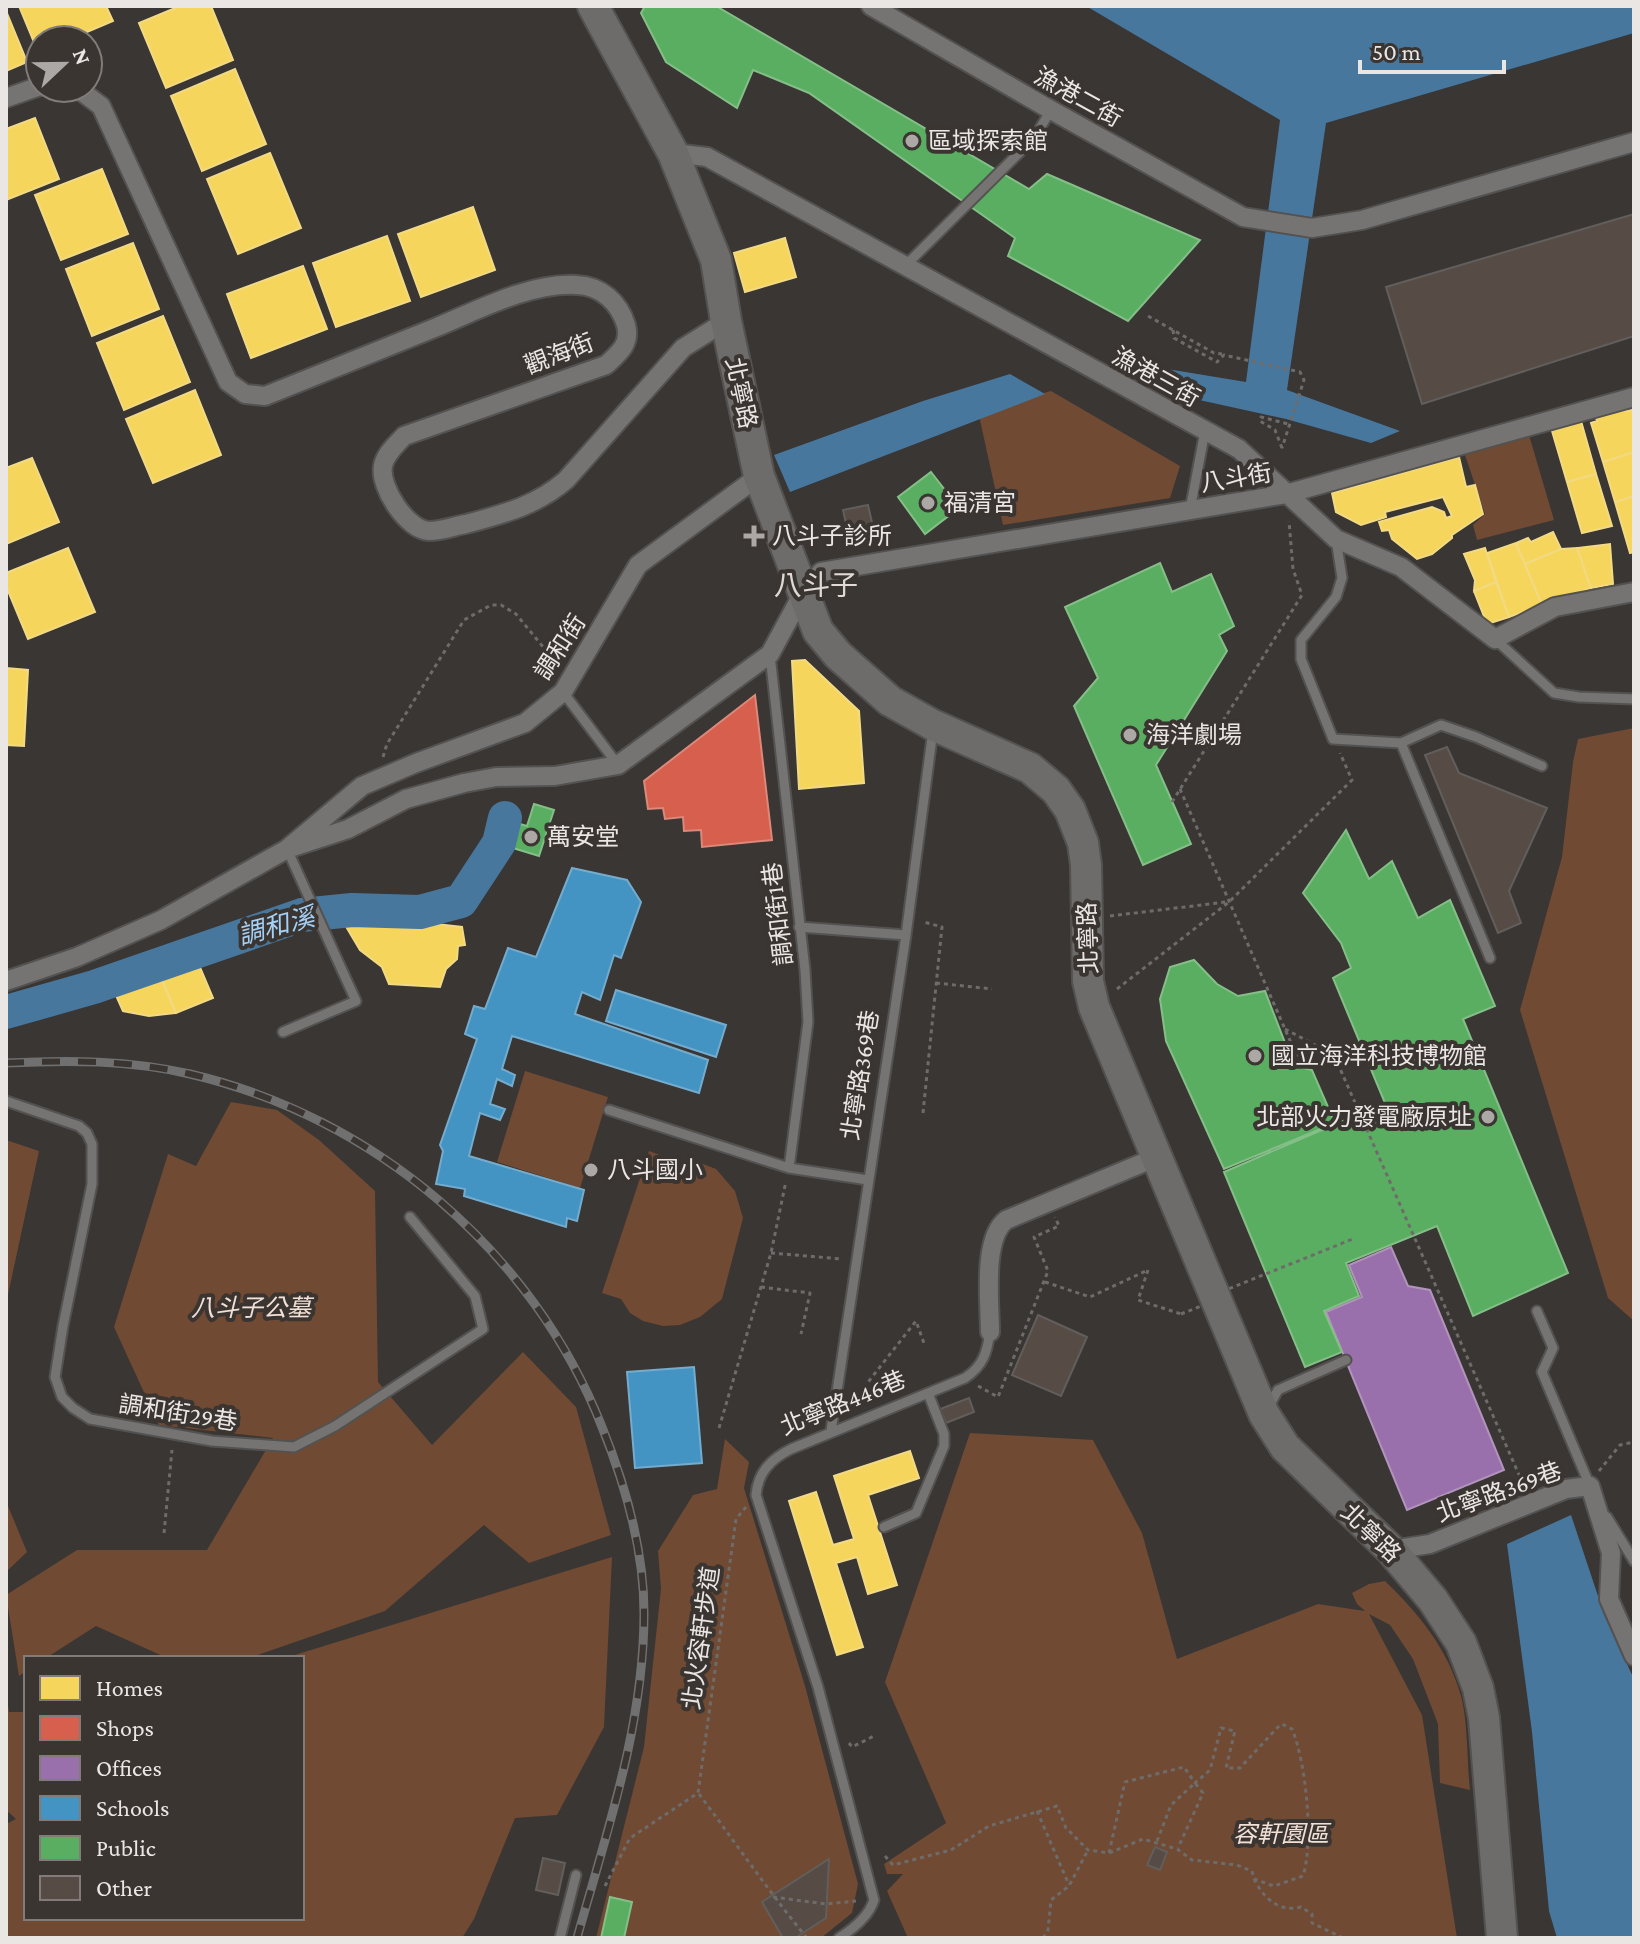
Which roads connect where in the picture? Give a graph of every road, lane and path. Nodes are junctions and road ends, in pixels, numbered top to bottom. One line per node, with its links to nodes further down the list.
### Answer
1 (871, 6): 4 (street, 漁港二街)
2 (602, 10): 6 (main road, 北寧路)
3 (98, 104): 9 (street, 觀海街)
4 (1051, 110): 5 (street, 漁港二街); 7 (lane)
5 (1634, 142)
6 (673, 153): 7 (street, 漁港三街); 9 (main road, 北寧路)
7 (904, 267): 14 (street, 漁港三街)
8 (1148, 316): 10 (path)
9 (726, 321): 15 (main road, 北寧路)
10 (1173, 330): 11 (path); 11 (path)
11 (1224, 355): 13 (path)
12 (1634, 397): 16 (street)
13 (1289, 424): 13 (path)
14 (1205, 431): 16 (street, 漁港三街); 17 (lane)
15 (759, 476): 20 (main road, 北寧路); 23 (street, 調和街)
16 (1286, 494): 17 (street, 八斗街); 18 (street, 八斗街); 31 (path)
17 (1190, 510): 20 (street, 八斗街)
18 (1336, 539): 21 (street, 八斗街); 26 (lane)
19 (1634, 592): 21 (street)
20 (803, 593): 22 (street, 調和街); 25 (main road, 北寧路)
21 (1495, 639): 24 (lane)
22 (770, 654): 28 (street, 調和街); 37 (lane, 調和街1巷)
23 (567, 686): 28 (lane); 30 (street, 調和街); 30 (path)
24 (1634, 699)
25 (933, 725): 35 (lane, 北寧路369巷); 36 (main road, 北寧路)
26 (1333, 739): 27 (lane); 34 (path)
27 (1401, 743): 29 (lane); 39 (lane)
28 (618, 765): 33 (street, 調和街)
29 (1542, 766)
30 (378, 779): 33 (street, 調和街)
31 (1180, 789): 32 (path); 34 (path)
32 (1172, 802)
33 (287, 849): 40 (street, 調和街); 45 (lane)
34 (1229, 902): 36 (path); 43 (path); 44 (path)
35 (908, 919): 38 (lane, 北寧路369巷); 41 (path)
36 (1087, 919): 43 (main road, 北寧路)
37 (799, 927): 38 (lane); 51 (lane, 調和街1巷)
38 (906, 935): 52 (lane, 北寧路369巷)
39 (1490, 958)
40 (6, 981)
41 (936, 983): 42 (path); 49 (path)
42 (992, 989)
43 (1094, 1007): 50 (main road, 北寧路)
44 (1285, 1029): 46 (path); 76 (path)
45 (283, 1032)
46 (1302, 1068)
47 (6, 1101): 71 (lane, 調和街29巷)
48 (609, 1110): 51 (lane)
49 (923, 1113)
50 (1157, 1157): 53 (street); 67 (main road, 北寧路)
51 (789, 1168): 52 (lane); 56 (path)
52 (868, 1180): 57 (lane, 北寧路369巷)
53 (1047, 1203): 58 (path); 61 (street)
54 (410, 1217): 71 (lane, 調和街29巷)
55 (1355, 1238): 58 (path, bridge)
56 (771, 1253): 57 (path); 59 (path)
57 (858, 1261): 70 (lane, 北寧路369巷)
58 (1044, 1282): 65 (path)
59 (761, 1287): 62 (path); 69 (path)
60 (1537, 1311): 74 (lane)
61 (990, 1332): 65 (lane)
62 (801, 1334)
63 (925, 1346): 68 (path)
64 (1346, 1360): 67 (lane)
65 (965, 1378): 66 (lane, 北寧路446巷)
66 (928, 1393): 68 (lane, 北寧路446巷); 77 (lane)
67 (1264, 1414): 79 (main road, 北寧路)
68 (860, 1420): 70 (lane, 北寧路446巷)
69 (719, 1428)
70 (831, 1431): 75 (lane, 北寧路446巷)
71 (173, 1434): 78 (path)
72 (1634, 1442): 73 (path)
73 (1606, 1460)
74 (1590, 1486): 76 (street, 北寧路369巷); 80 (lane); 81 (street, 北寧路369巷)
75 (756, 1495): 83 (path, 北火容軒步道); 95 (lane)
76 (1532, 1504): 79 (street, 北寧路369巷)
77 (884, 1527)
78 (164, 1533)
79 (1391, 1550): 101 (main road, 北寧路)
80 (1634, 1561)
81 (1634, 1656)
82 (1195, 1783): 85 (path); 86 (path); 88 (path); 91 (path)
83 (698, 1793): 92 (path); 94 (path)
84 (1037, 1811): 87 (path); 89 (path); 93 (path)
85 (1157, 1841): 86 (path); 88 (path)
86 (1177, 1849): 91 (path)
87 (1088, 1850): 88 (path); 93 (path)
88 (1109, 1853)
89 (885, 1856)
90 (576, 1875): 96 (lane)
91 (1254, 1879): 100 (path)
92 (605, 1886)
93 (1069, 1886): 99 (path)
94 (773, 1897): 95 (path); 97 (path)
95 (874, 1900): 98 (lane)
96 (560, 1938)
97 (807, 1938)
98 (839, 1938)
99 (1043, 1938)
100 (1343, 1938)
101 (1502, 1938)

